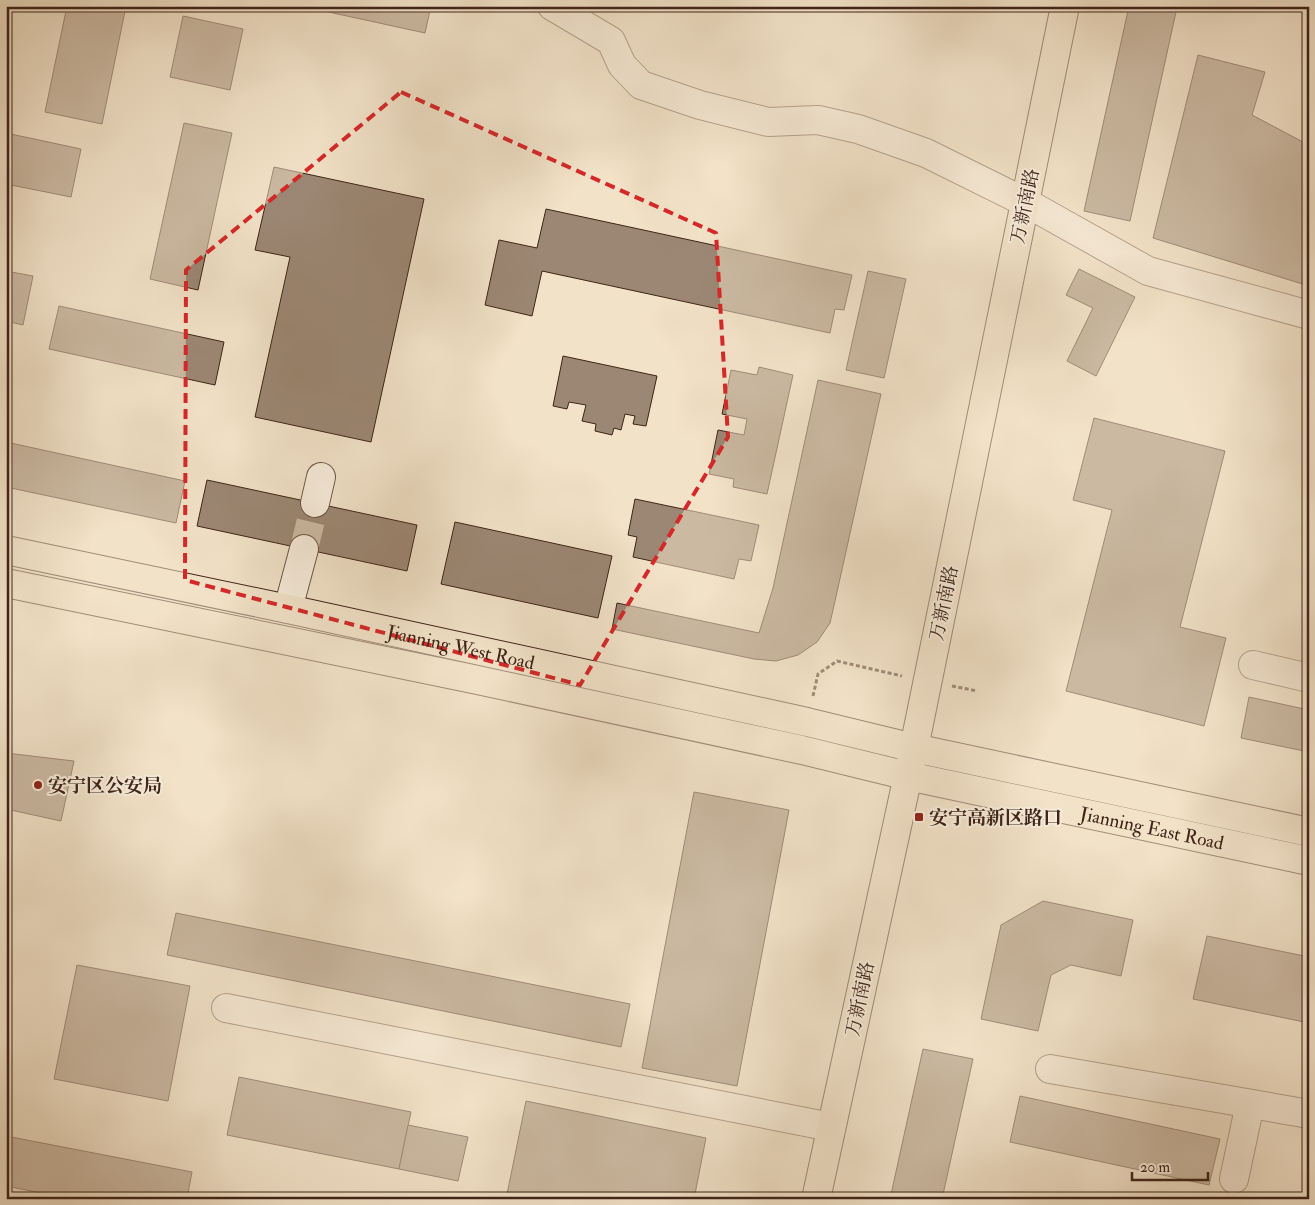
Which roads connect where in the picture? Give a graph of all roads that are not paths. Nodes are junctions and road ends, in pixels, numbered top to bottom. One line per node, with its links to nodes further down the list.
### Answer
1 (552, 6): 3 (street)
2 (1065, 6): 3 (main road, 万新南路)
3 (1025, 202): 4 (street); 13 (main road, 万新南路)
4 (1309, 315)
5 (321, 477): 6 (street)
6 (315, 503)
7 (304, 549): 10 (street)
8 (6, 550): 10 (main road, Jianning West Road)
9 (6, 583): 14 (main road, Jianning West Road)
10 (288, 609): 13 (main road, Jianning West Road)
11 (1253, 665): 12 (street)
12 (1309, 678)
13 (914, 748): 14 (main road, 万新南路); 15 (main road, Jianning East Road)
14 (908, 776): 16 (main road, Jianning East Road); 21 (main road, 万新南路)
15 (1309, 832)
16 (1309, 861)
17 (226, 1008): 21 (street)
18 (1050, 1069): 19 (street)
19 (1250, 1104): 20 (street); 22 (street)
20 (1309, 1114)
21 (831, 1127): 23 (main road, 万新南路)
22 (1234, 1179)
23 (816, 1199)

